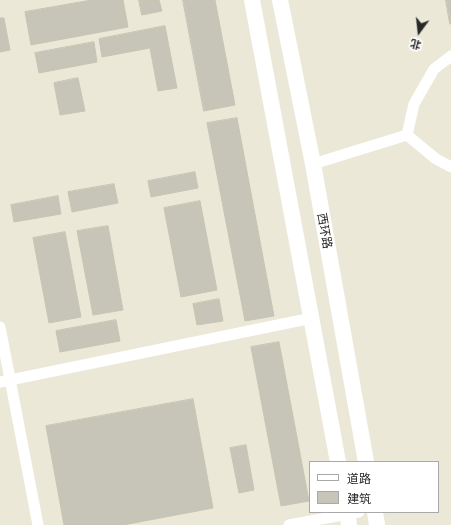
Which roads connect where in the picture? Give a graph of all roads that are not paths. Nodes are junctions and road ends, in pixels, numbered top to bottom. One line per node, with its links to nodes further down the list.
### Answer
1 (252, 0): 7 (main road)
2 (280, 0): 5 (main road, 西环路)
3 (451, 56): 4 (street)
4 (407, 135): 5 (street); 6 (street)
5 (313, 164): 11 (main road, 西环路)
6 (451, 167)
7 (312, 318): 9 (street); 10 (main road)
8 (0, 326): 9 (street)
9 (5, 381): 14 (street)
10 (338, 461)
11 (366, 461)
12 (375, 513): 16 (main road)
13 (350, 516): 15 (street)
14 (38, 525)
15 (289, 525)
16 (377, 525)

